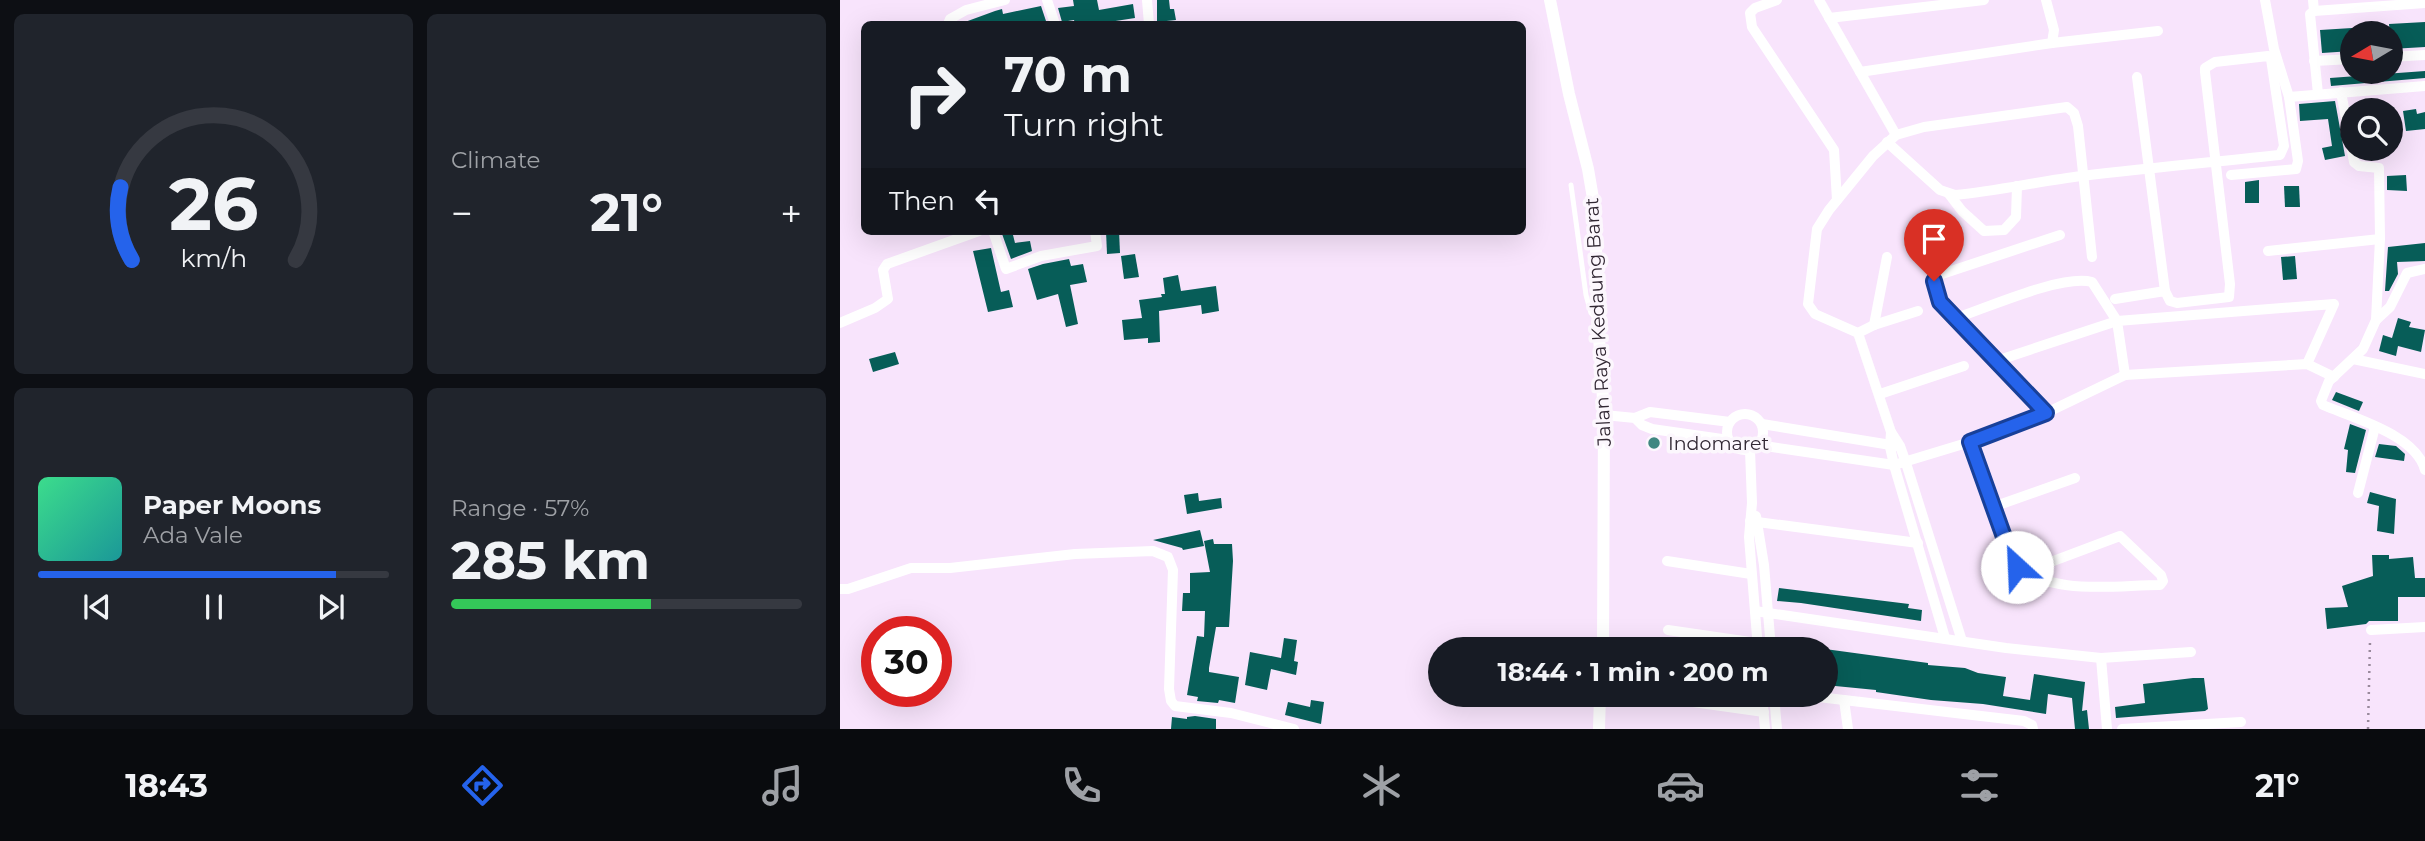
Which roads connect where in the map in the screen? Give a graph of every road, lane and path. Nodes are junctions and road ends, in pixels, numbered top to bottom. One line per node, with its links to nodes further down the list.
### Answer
1 (1005, 0): 14 (street)
2 (1047, 0): 15 (street)
3 (1147, 0): 16 (street)
4 (1550, 0): 52 (street, Jalan Raya Kedaung Barat)
5 (1777, 0): 37 (street)
6 (1819, 0): 13 (street)
7 (1984, 0): 13 (street)
8 (2046, 0): 18 (street)
9 (2265, 0): 28 (street)
10 (2421, 2): 11 (street)
11 (2374, 3): 12 (street)
12 (2314, 5): 22 (street)
13 (1829, 18): 23 (street)
14 (949, 21)
15 (1054, 21)
16 (1149, 21)
17 (2158, 31): 18 (street)
18 (2052, 43): 23 (street)
19 (2425, 55): 20 (street)
20 (2403, 56)
21 (2340, 60): 22 (street)
22 (2314, 61): 27 (street)
23 (1860, 72): 29 (street)
24 (2137, 77): 31 (street)
25 (2425, 86): 26 (street)
26 (2341, 92): 27 (street); 42 (street)
27 (2318, 94): 28 (street)
28 (2289, 97): 32 (street)
29 (1891, 139): 33 (street); 36 (street); 37 (street)
30 (2215, 162): 30 (street); 31 (street); 47 (street)
31 (2150, 170): 33 (street); 47 (street)
32 (2231, 175)
33 (2084, 176): 35 (street); 45 (street)
34 (1572, 185): 52 (lane)
35 (2017, 186): 36 (street); 36 (street)
36 (1949, 194)
37 (1837, 200): 56 (street)
38 (968, 235): 54 (street)
39 (994, 235): 40 (street)
40 (1096, 235)
41 (2060, 235): 50 (street)
42 (2380, 239): 43 (street); 51 (street)
43 (2268, 251)
44 (1887, 257): 55 (street)
45 (2092, 257)
46 (2425, 269): 51 (street)
47 (2165, 291): 48 (street)
48 (2115, 299)
49 (1917, 312): 55 (street)
50 (1956, 318): 53 (street); 58 (street)
51 (2376, 320): 57 (street)
52 (1598, 321): 66 (street, Jalan Raya Kedaung Barat)
53 (2117, 321): 58 (street); 59 (street); 62 (street)
54 (840, 323)
55 (1874, 325): 56 (street)
56 (1858, 333): 64 (street)
57 (2353, 359): 61 (street); 63 (street)
58 (1996, 361): 65 (street)
59 (2308, 364): 62 (street); 63 (street)
60 (1964, 366): 64 (street)
61 (2425, 374)
62 (2125, 375): 65 (street)
63 (2334, 377): 70 (street)
64 (1880, 394): 74 (street)
65 (2046, 413): 72 (street)
66 (1604, 415): 67 (street); 93 (street, Jalan Raya Kedaung Barat)
67 (1635, 418): 68 (street); 71 (street)
68 (1730, 422): 69 (street); 71 (street)
69 (1762, 424): 73 (street); 75 (street)
70 (2375, 427): 78 (street); 80 (street)
71 (1729, 440): 75 (street)
72 (1970, 442): 77 (street); 81 (street)
73 (1866, 443): 74 (street); 76 (street)
74 (1895, 447): 77 (street)
75 (1754, 448): 76 (street); 82 (street)
76 (1866, 461): 77 (street)
77 (1900, 464): 83 (street); 98 (street)
78 (2425, 470)
79 (2075, 478): 81 (street)
80 (2358, 494)
81 (1993, 507): 85 (street)
82 (1754, 521): 83 (street); 86 (street); 89 (street)
83 (1918, 543): 97 (street)
84 (1667, 561): 86 (street)
85 (2024, 572): 85 (street)
86 (1751, 574): 88 (street)
87 (840, 589): 109 (street)
88 (1755, 611): 89 (street); 95 (street)
89 (1768, 612): 96 (street); 97 (street)
90 (2425, 627): 92 (street)
91 (1668, 630): 94 (street)
92 (2371, 630): 117 (path)
93 (1603, 637)
94 (1707, 637)
95 (1757, 637)
96 (1770, 637)
97 (1945, 638): 98 (street)
98 (1962, 641): 100 (street)
99 (2191, 652): 100 (street)
100 (2101, 658): 115 (street)
101 (1838, 699): 102 (street)
102 (1844, 700): 113 (street); 114 (street)
103 (1599, 707): 110 (street)
104 (1728, 707): 107 (street)
105 (1763, 707): 107 (street)
106 (1775, 707): 112 (street)
107 (1764, 712): 111 (street)
108 (2241, 722): 116 (street)
109 (1294, 729)
110 (1598, 729)
111 (1765, 729)
112 (1777, 729)
113 (1848, 729)
114 (2033, 729)
115 (2106, 729)
116 (2122, 729)
117 (2368, 729)

